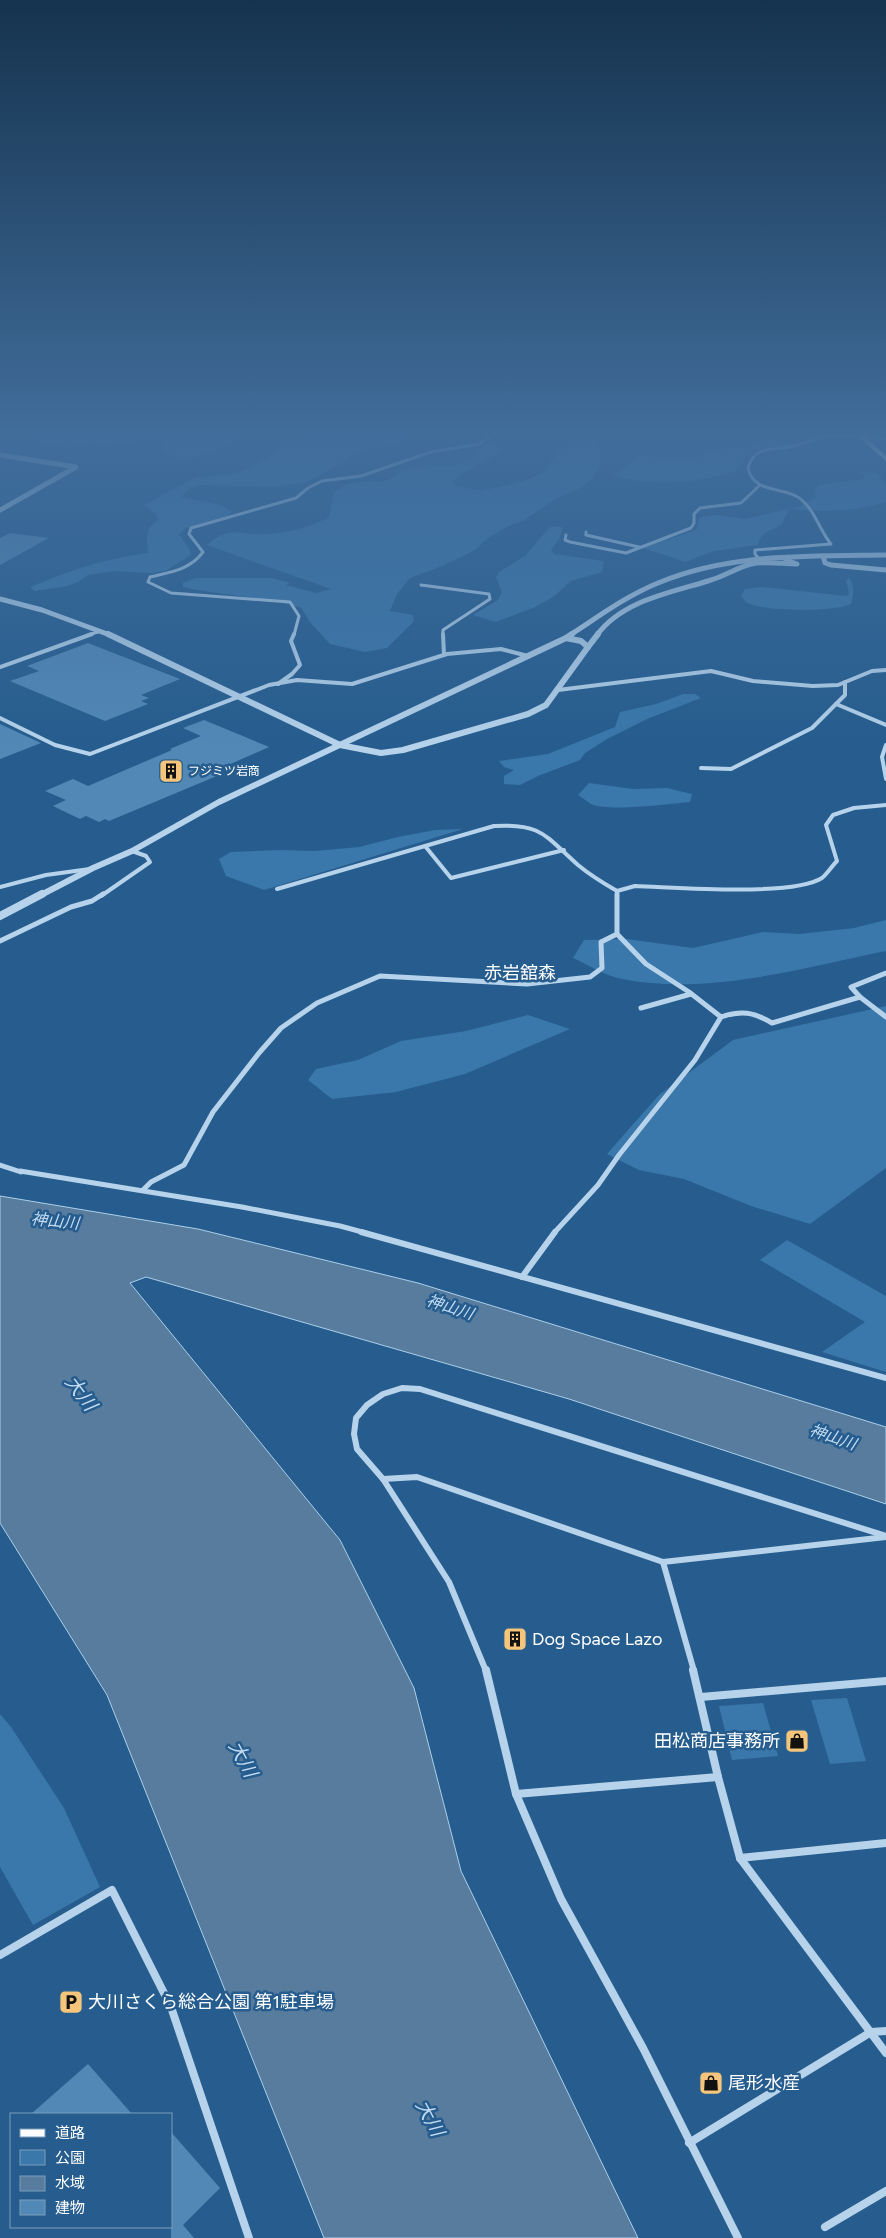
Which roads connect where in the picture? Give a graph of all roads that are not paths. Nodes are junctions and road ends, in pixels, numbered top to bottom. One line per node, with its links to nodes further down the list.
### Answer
1 (192, 538): 22 (street)
2 (565, 538): 6 (street)
3 (598, 538): 6 (street)
4 (662, 538): 6 (street)
5 (826, 538): 10 (street)
6 (639, 547)
7 (886, 555): 8 (street)
8 (823, 556): 9 (street); 11 (street)
9 (773, 558): 10 (street); 16 (street)
10 (760, 559): 15 (street)
11 (886, 570)
12 (421, 585): 17 (street)
13 (0, 599): 14 (street)
14 (101, 631): 19 (street); 24 (street)
15 (566, 638): 16 (street); 18 (street)
16 (588, 647): 23 (street)
17 (444, 655): 18 (street); 22 (street)
18 (529, 656): 28 (street)
19 (0, 667)
20 (886, 670): 21 (street)
21 (845, 682): 23 (street); 25 (street)
22 (278, 684): 24 (street)
23 (558, 690): 28 (street)
24 (239, 696): 26 (street); 28 (street)
25 (836, 704): 27 (street); 30 (street)
26 (0, 718)
27 (886, 725)
28 (340, 745): 35 (street)
29 (886, 745): 31 (street)
30 (701, 768)
31 (886, 779)
32 (886, 805): 39 (street)
33 (426, 846): 34 (street); 34 (street); 38 (street)
34 (564, 850): 39 (street)
35 (132, 851): 36 (street); 42 (street)
36 (93, 868): 37 (street); 40 (street)
37 (0, 888)
38 (277, 889)
39 (617, 891): 41 (street)
40 (0, 916)
41 (617, 934): 44 (street); 50 (street)
42 (0, 942)
43 (886, 973): 45 (street)
44 (691, 994): 46 (street); 47 (street)
45 (860, 997): 47 (street); 48 (street)
46 (641, 1008)
47 (721, 1017): 51 (street)
48 (886, 1017)
49 (0, 1165): 50 (street)
50 (143, 1190): 51 (street)
51 (522, 1276): 52 (street)
52 (886, 1378)
53 (383, 1479): 54 (street); 55 (street); 59 (street)
54 (886, 1536): 55 (street)
55 (662, 1562): 57 (street)
56 (886, 1681): 57 (street)
57 (701, 1697): 58 (street)
58 (718, 1777): 59 (street); 61 (street)
59 (516, 1794): 66 (street)
60 (886, 1843): 61 (street)
61 (740, 1858): 64 (street)
62 (0, 1955): 69 (street)
63 (886, 2031): 64 (street)
64 (870, 2032): 65 (street); 66 (street)
65 (886, 2053)
66 (689, 2143): 70 (street)
67 (886, 2191): 68 (street)
68 (825, 2227)
69 (249, 2238)
70 (738, 2238)

